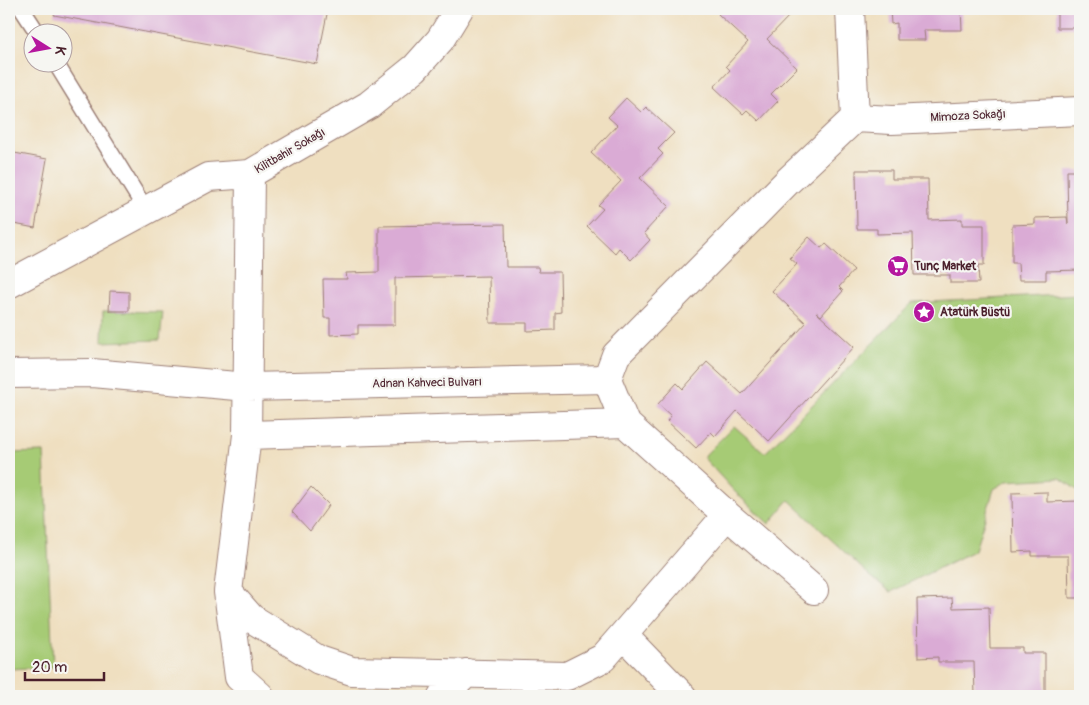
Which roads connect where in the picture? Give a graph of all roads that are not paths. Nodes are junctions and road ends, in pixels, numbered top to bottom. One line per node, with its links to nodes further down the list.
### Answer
1 (22, 9): 4 (lane)
2 (459, 9): 8 (street, Kilitbahir Sokağı)
3 (850, 9): 7 (street)
4 (30, 22)
5 (61, 72): 9 (lane)
6 (1080, 111): 7 (street, Mimoza Sokağı)
7 (855, 118): 12 (street)
8 (250, 174): 9 (street, Kilitbahir Sokağı); 13 (street)
9 (146, 210): 10 (street, Kilitbahir Sokağı)
10 (9, 284)
11 (9, 374): 13 (street, Adnan Kahveci Bulvarı)
12 (607, 379): 13 (street, Adnan Kahveci Bulvarı); 14 (street)
13 (247, 387): 15 (street)
14 (625, 423): 15 (street); 16 (street)
15 (247, 435): 18 (street)
16 (727, 515): 17 (street); 19 (street)
17 (814, 590)
18 (228, 592): 20 (street); 21 (street)
19 (623, 635): 20 (street); 23 (street)
20 (467, 673): 22 (street)
21 (260, 696)
22 (442, 696)
23 (682, 696)

